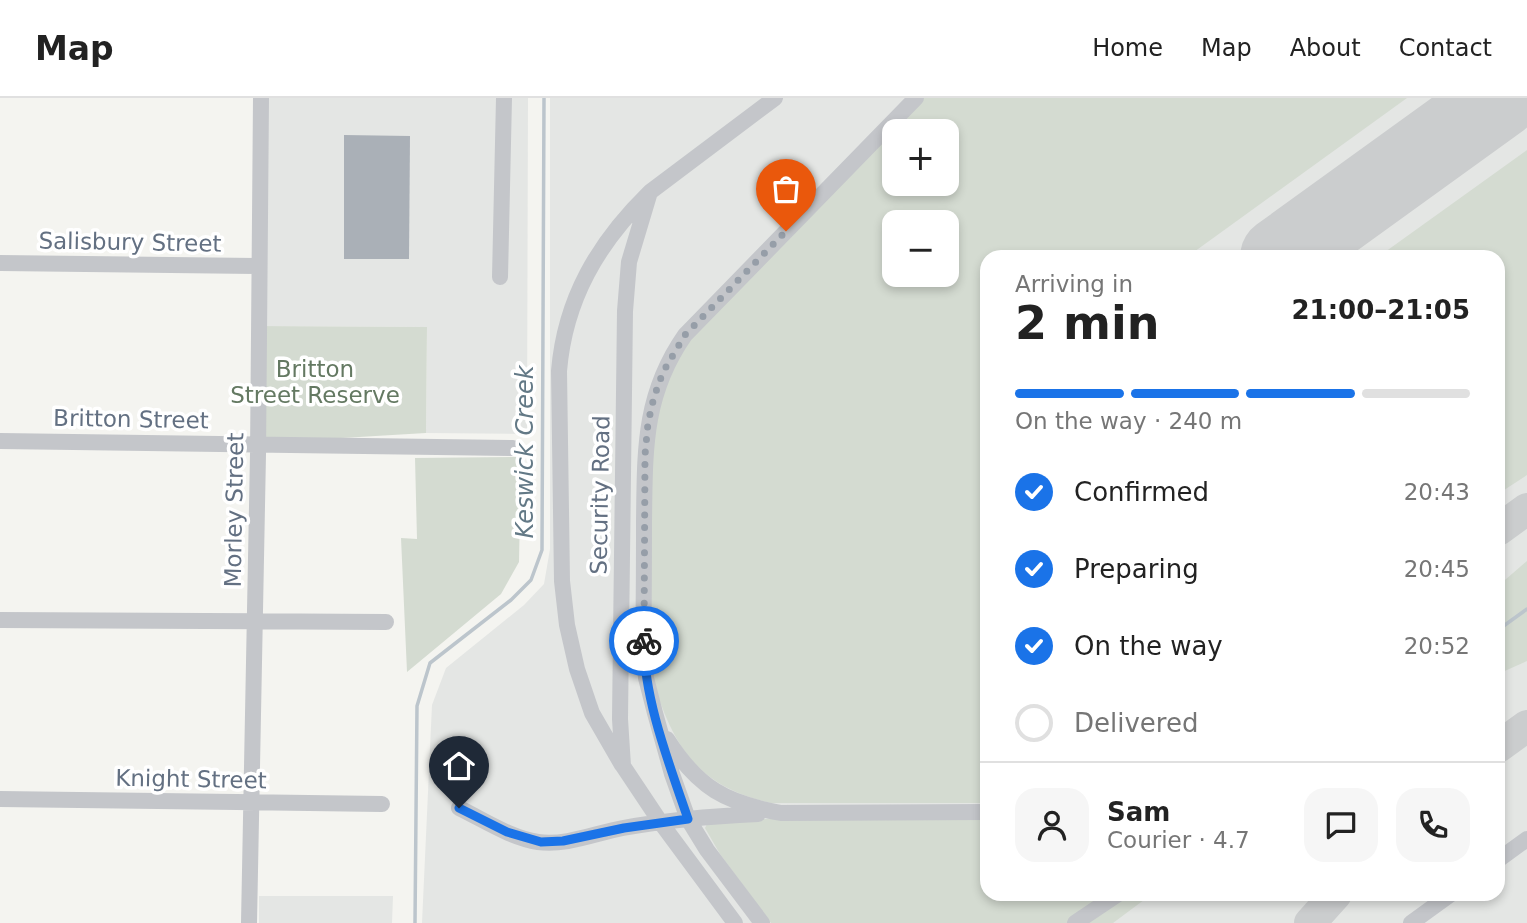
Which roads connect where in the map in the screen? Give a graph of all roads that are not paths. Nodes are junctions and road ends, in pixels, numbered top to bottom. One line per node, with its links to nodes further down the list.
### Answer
1 (261, 98): 7 (street, Morley Street)
2 (504, 98): 8 (street)
3 (775, 98): 5 (street)
4 (916, 98): 15 (street)
5 (650, 192): 16 (street, Security Road); 16 (street)
6 (0, 263): 7 (street, Salisbury Street)
7 (259, 266): 10 (street, Morley Street)
8 (500, 277)
9 (0, 441): 10 (street, Britton Street)
10 (258, 443): 11 (street, Britton Street); 13 (street, Morley Street)
11 (513, 447)
12 (0, 620): 13 (street)
13 (255, 622): 14 (street); 18 (street, Morley Street)
14 (386, 622)
15 (660, 729): 22 (street); 23 (street)
16 (623, 766): 24 (street)
17 (0, 799): 18 (street, Knight Street)
18 (250, 802): 19 (street, Knight Street); 29 (street, Morley Street)
19 (382, 804)
20 (459, 808): 24 (street)
21 (980, 811): 22 (street)
22 (781, 813): 23 (street)
23 (688, 819): 24 (street); 31 (street)
24 (662, 823): 30 (street)
25 (1527, 839): 26 (street)
26 (1505, 855)
27 (1108, 901): 32 (street)
28 (1441, 901): 33 (street)
29 (249, 923)
30 (735, 923)
31 (762, 923)
32 (1075, 923)
33 (1410, 923)

